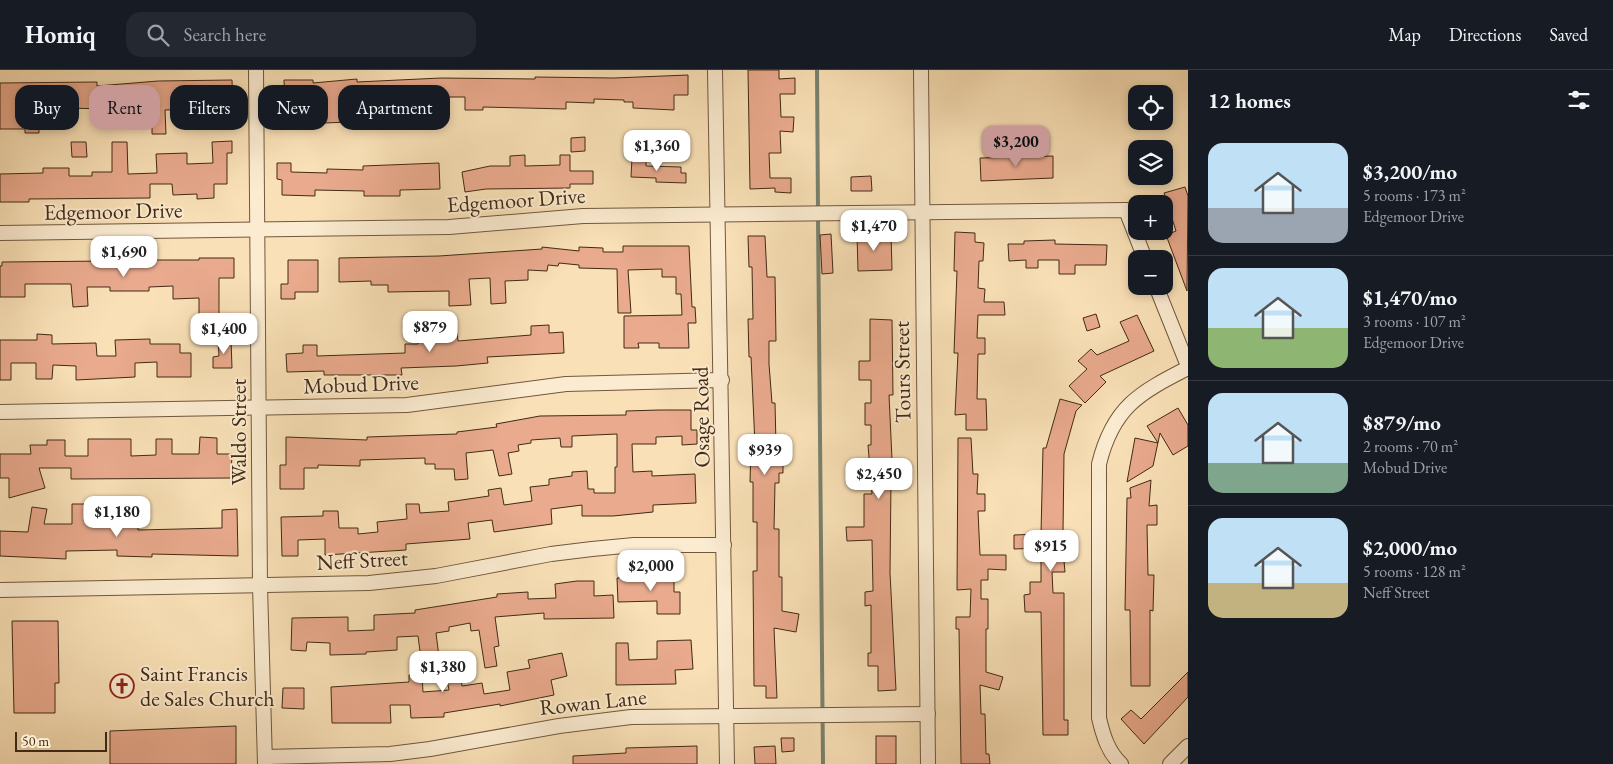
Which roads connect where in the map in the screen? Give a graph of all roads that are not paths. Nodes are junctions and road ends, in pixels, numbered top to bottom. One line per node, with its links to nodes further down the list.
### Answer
1 (256, 70): 6 (street, Waldo Street)
2 (716, 70): 5 (street, Osage Road)
3 (921, 70): 4 (street, Tours Street)
4 (921, 213): 5 (street, Edgemoor Drive); 8 (street, Edgemoor Drive); 17 (street, Tours Street)
5 (719, 214): 6 (street, Edgemoor Drive); 11 (street, Osage Road)
6 (258, 231): 7 (street, Edgemoor Drive); 12 (street, Waldo Street)
7 (0, 233)
8 (1142, 250)
9 (1160, 295): 10 (street)
10 (1188, 367): 23 (street)
11 (722, 380): 12 (street, Mobud Drive); 14 (street, Osage Road)
12 (259, 409): 13 (street, Mobud Drive); 15 (street, Waldo Street)
13 (0, 412)
14 (724, 545): 15 (street, Neff Street); 18 (street, Osage Road)
15 (260, 586): 16 (street, Neff Street); 20 (street, Waldo Street)
16 (0, 590)
17 (928, 714): 18 (street, Rowan Lane); 22 (street, Tours Street)
18 (727, 715): 20 (street, Rowan Lane); 21 (street, Osage Road)
19 (1188, 746): 24 (street)
20 (265, 760)
21 (727, 764)
22 (928, 764)
23 (1121, 764)
24 (1170, 764)

